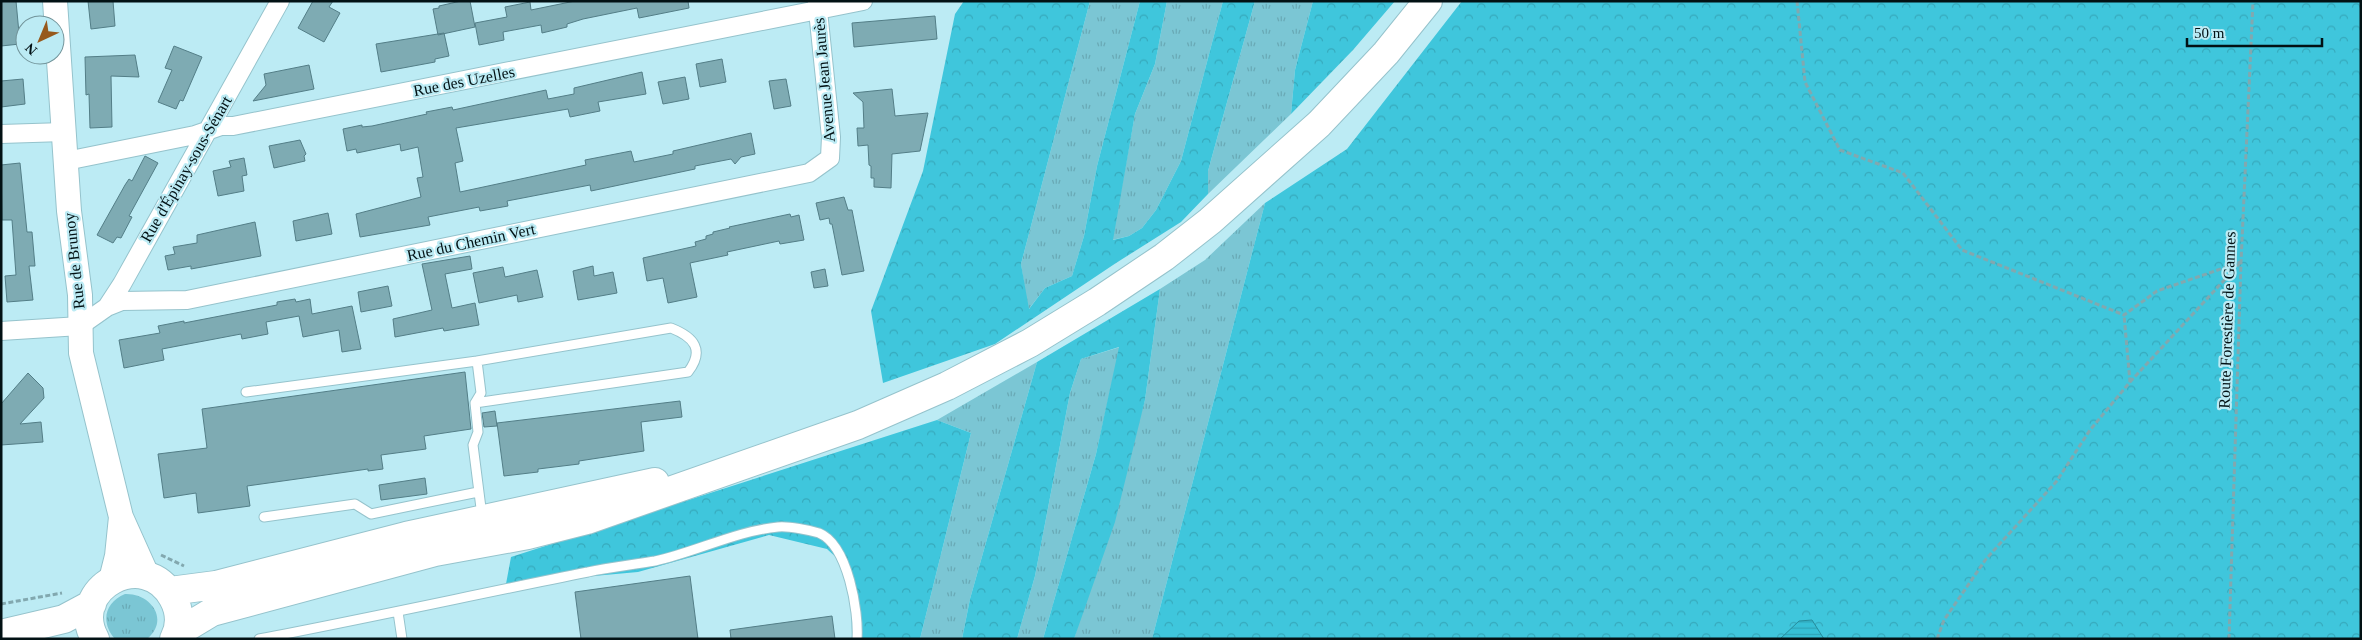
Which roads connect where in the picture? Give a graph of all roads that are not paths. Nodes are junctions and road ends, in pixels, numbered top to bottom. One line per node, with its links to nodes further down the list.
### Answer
1 (55, 1): 7 (street, Rue de Brunoy)
2 (280, 1): 6 (street, Rue d'Épinay-sous-Sénart)
3 (863, 1): 5 (street, Rue des Uzelles)
4 (1428, 1): 17 (main road)
5 (818, 6): 6 (street, Rue des Uzelles); 9 (street, Avenue Jean Jaurès)
6 (210, 129): 10 (street, Rue des Uzelles); 11 (street, Rue d'Épinay-sous-Sénart)
7 (64, 132): 8 (street); 10 (street, Rue de Brunoy)
8 (1, 134)
9 (830, 158): 11 (street, Rue du Chemin Vert)
10 (66, 161): 12 (street, Rue de Brunoy)
11 (107, 307): 12 (street, Rue d'Épinay-sous-Sénart)
12 (80, 326): 13 (street); 19 (street, Rue de Brunoy)
13 (1, 331)
14 (477, 361): 15 (lane); 16 (lane); 16 (lane)
15 (246, 392)
16 (475, 402): 18 (lane)
17 (742, 465): 21 (main road); 28 (main road)
18 (478, 492): 20 (lane); 21 (lane)
19 (120, 517): 22 (street, Rue de Brunoy); 23 (street, Rue de Brunoy)
20 (264, 517)
21 (483, 519): 24 (main road)
22 (150, 563): 23 (main road); 24 (main road)
23 (111, 580): 25 (main road)
24 (170, 591): 28 (main road)
25 (92, 604): 27 (main road); 29 (main road)
26 (398, 612): 30 (lane); 31 (lane); 32 (lane)
27 (1, 634)
28 (176, 636)
29 (95, 639)
30 (259, 639)
31 (402, 639)
32 (857, 639)

